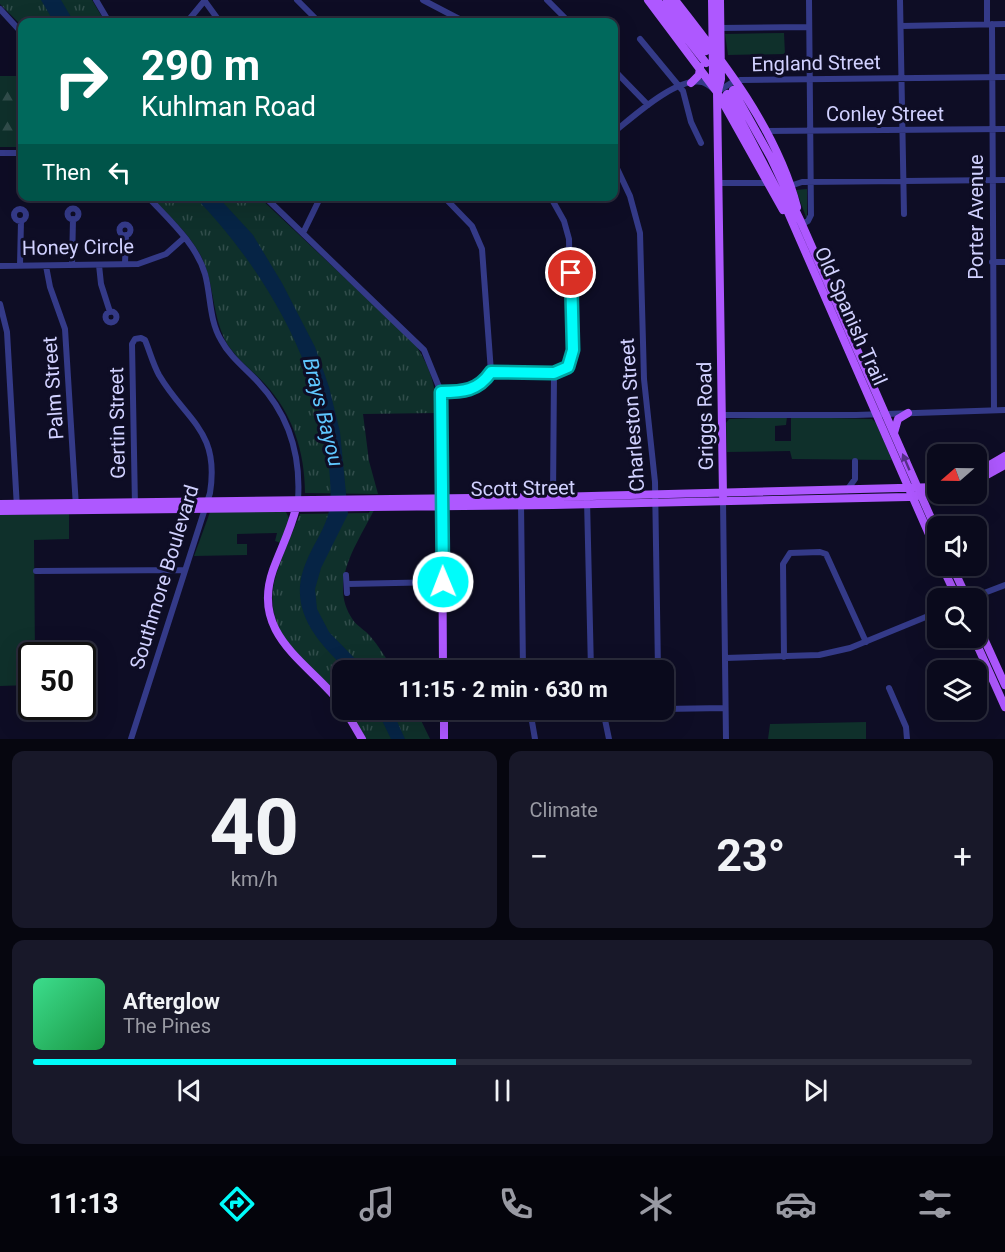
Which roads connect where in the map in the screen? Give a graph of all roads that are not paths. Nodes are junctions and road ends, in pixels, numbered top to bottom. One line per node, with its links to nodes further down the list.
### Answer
1 (96, 0): 17 (street)
2 (204, 0): 18 (street); 19 (street)
3 (297, 0): 20 (street)
4 (423, 0): 21 (street)
5 (547, 0): 22 (street)
6 (648, 0): 33 (main road)
7 (657, 0): 33 (main road)
8 (667, 0): 31 (main road)
9 (675, 0): 26 (main road)
10 (711, 0): 16 (main road, Griggs Road)
11 (720, 0): 28 (main road, Griggs Road)
12 (809, 0): 27 (street)
13 (900, 0): 25 (street)
14 (987, 0): 23 (street, Porter Avenue)
15 (0, 9): 29 (street)
16 (712, 16): 26 (main road); 28 (main road, Griggs Road)
17 (107, 18)
18 (190, 18)
19 (217, 18)
20 (315, 18)
21 (457, 18)
22 (565, 18)
23 (990, 24): 24 (street); 25 (street); 35 (street, Porter Avenue)
24 (1005, 24)
25 (901, 26): 38 (street)
26 (696, 27): 31 (main road)
27 (809, 27): 28 (street); 37 (street)
28 (716, 28): 31 (main road, Griggs Road); 32 (main road, Griggs Road)
29 (18, 29)
30 (640, 39): 41 (street)
31 (709, 50): 32 (main road); 42 (main road, Griggs Road)
32 (720, 60): 39 (main road); 42 (main road, Griggs Road)
33 (703, 65): 40 (main road); 42 (main road)
34 (618, 74): 43 (street)
35 (993, 77): 36 (street, England Street); 38 (street, England Street); 45 (street, Porter Avenue)
36 (1005, 77)
37 (810, 78): 38 (street, England Street); 39 (street, England Street); 49 (street)
38 (900, 78): 47 (street)
39 (735, 81): 42 (street, England Street); 48 (main road)
40 (691, 83): 41 (street); 42 (street)
41 (681, 87): 43 (street); 50 (street)
42 (717, 92): 58 (main road, Griggs Road); 59 (main road)
43 (648, 105): 44 (street)
44 (618, 129)
45 (993, 129): 46 (street, Conley Street); 47 (street, Conley Street); 54 (street, Porter Avenue)
46 (1005, 129)
47 (901, 130): 49 (street, Conley Street); 56 (street)
48 (765, 131): 49 (street, Conley Street); 60 (main road)
49 (810, 131): 57 (street)
50 (701, 143)
51 (0, 153): 52 (street)
52 (18, 153)
53 (618, 170): 112 (street, Charleston Street)
54 (992, 180): 55 (street); 56 (street); 74 (street, Porter Avenue)
55 (1005, 180)
56 (902, 181): 57 (street); 66 (street)
57 (811, 182): 60 (street); 69 (street)
58 (718, 183): 59 (street); 97 (main road, Griggs Road)
59 (768, 183): 70 (main road)
60 (790, 186): 69 (main road)
61 (151, 201): 73 (street)
62 (269, 201): 71 (street)
63 (319, 201): 71 (street)
64 (448, 201): 89 (street)
65 (553, 201): 90 (street)
66 (904, 214)
67 (73, 219): 78 (street)
68 (21, 221): 77 (street)
69 (802, 223): 70 (street); 70 (main road, Old Spanish Trail); 82 (main road, Old Spanish Trail)
70 (793, 227): 83 (main road, Old Spanish Trail)
71 (303, 233): 91 (street)
72 (126, 235): 76 (street)
73 (184, 238): 76 (street, Honey Circle); 117 (street)
74 (992, 262): 75 (street); 93 (street, Porter Avenue)
75 (1005, 262)
76 (125, 264): 79 (street, Honey Circle)
77 (20, 265): 80 (street, Honey Circle); 81 (street, Honey Circle)
78 (72, 265): 79 (street, Honey Circle); 81 (street, Honey Circle)
79 (99, 265): 85 (street)
80 (0, 266)
81 (46, 266): 120 (street, Palm Street)
82 (834, 296): 83 (main road); 87 (main road, Old Spanish Trail)
83 (825, 301): 88 (main road, Old Spanish Trail)
84 (0, 304): 121 (street)
85 (110, 312)
86 (138, 338): 118 (street, Gertin Street); 119 (street, Southmore Boulevard)
87 (861, 356): 88 (main road); 96 (main road, Old Spanish Trail)
88 (851, 359): 95 (main road, Old Spanish Trail)
89 (491, 372): 90 (street); 91 (street)
90 (554, 373): 111 (street)
91 (441, 392): 114 (street)
92 (1005, 410): 93 (street)
93 (994, 411): 94 (street)
94 (908, 413): 96 (street); 98 (main road)
95 (875, 414): 96 (street); 97 (street); 107 (main road, Old Spanish Trail)
96 (885, 414): 98 (main road, Old Spanish Trail)
97 (721, 415): 110 (main road, Griggs Road)
98 (894, 435): 106 (main road, Old Spanish Trail, one-way to 98)
99 (1005, 456): 102 (main road)
100 (855, 461): 109 (street)
101 (1005, 465): 102 (main road)
102 (994, 467): 103 (main road); 104 (main road)
103 (987, 469)
104 (987, 472)
105 (927, 490): 106 (main road, Scott Street)
106 (919, 492): 107 (main road, Scott Street); 108 (main road, Scott Street); 123 (main road, Old Spanish Trail)
107 (910, 493): 109 (main road, Scott Street); 124 (main road, Old Spanish Trail)
108 (927, 493)
109 (846, 494): 110 (main road, Scott Street)
110 (723, 496): 112 (main road, Scott Street); 138 (street, Griggs Road)
111 (553, 497): 113 (main road, Scott Street); 115 (main road, Scott Street)
112 (655, 498): 113 (main road, Scott Street); 142 (street, Charleston Street)
113 (587, 500): 115 (main road, Scott Street); 141 (street)
114 (442, 501): 115 (main road, Scott Street); 117 (main road, Scott Street); 128 (main road)
115 (521, 501): 140 (street)
116 (0, 504): 121 (main road, Scott Street)
117 (297, 504): 119 (main road, Scott Street); 147 (main road)
118 (135, 506): 119 (main road, Scott Street); 120 (main road, Scott Street)
119 (206, 506): 125 (street, Southmore Boulevard)
120 (76, 507): 121 (main road, Scott Street)
121 (17, 508): 122 (main road, Scott Street)
122 (0, 511)
123 (930, 516)
124 (927, 528)
125 (185, 570): 126 (street); 155 (street, Southmore Boulevard)
126 (36, 571)
127 (346, 575): 129 (street)
128 (443, 582): 129 (street); 139 (main road)
129 (347, 584): 131 (street)
130 (1005, 585): 132 (street)
131 (347, 592)
132 (987, 592)
133 (927, 617): 134 (street)
134 (866, 642): 137 (street); 137 (street)
135 (987, 644): 143 (main road)
136 (978, 648): 144 (main road)
137 (784, 657): 138 (street)
138 (725, 658): 149 (street, Griggs Road)
139 (444, 660)
140 (523, 660)
141 (591, 660)
142 (658, 660)
143 (999, 670): 144 (main road); 145 (main road)
144 (990, 674): 148 (main road)
145 (1005, 685)
146 (889, 688): 161 (street)
147 (332, 695)
148 (1005, 707)
149 (725, 708): 150 (street); 160 (street, Griggs Road)
150 (674, 709)
151 (351, 720): 156 (main road)
152 (444, 720): 157 (main road)
153 (532, 720): 158 (street)
154 (605, 720): 159 (street)
155 (131, 739)
156 (362, 739)
157 (444, 739)
158 (535, 739)
159 (609, 739)
160 (726, 739)
161 (907, 739)

